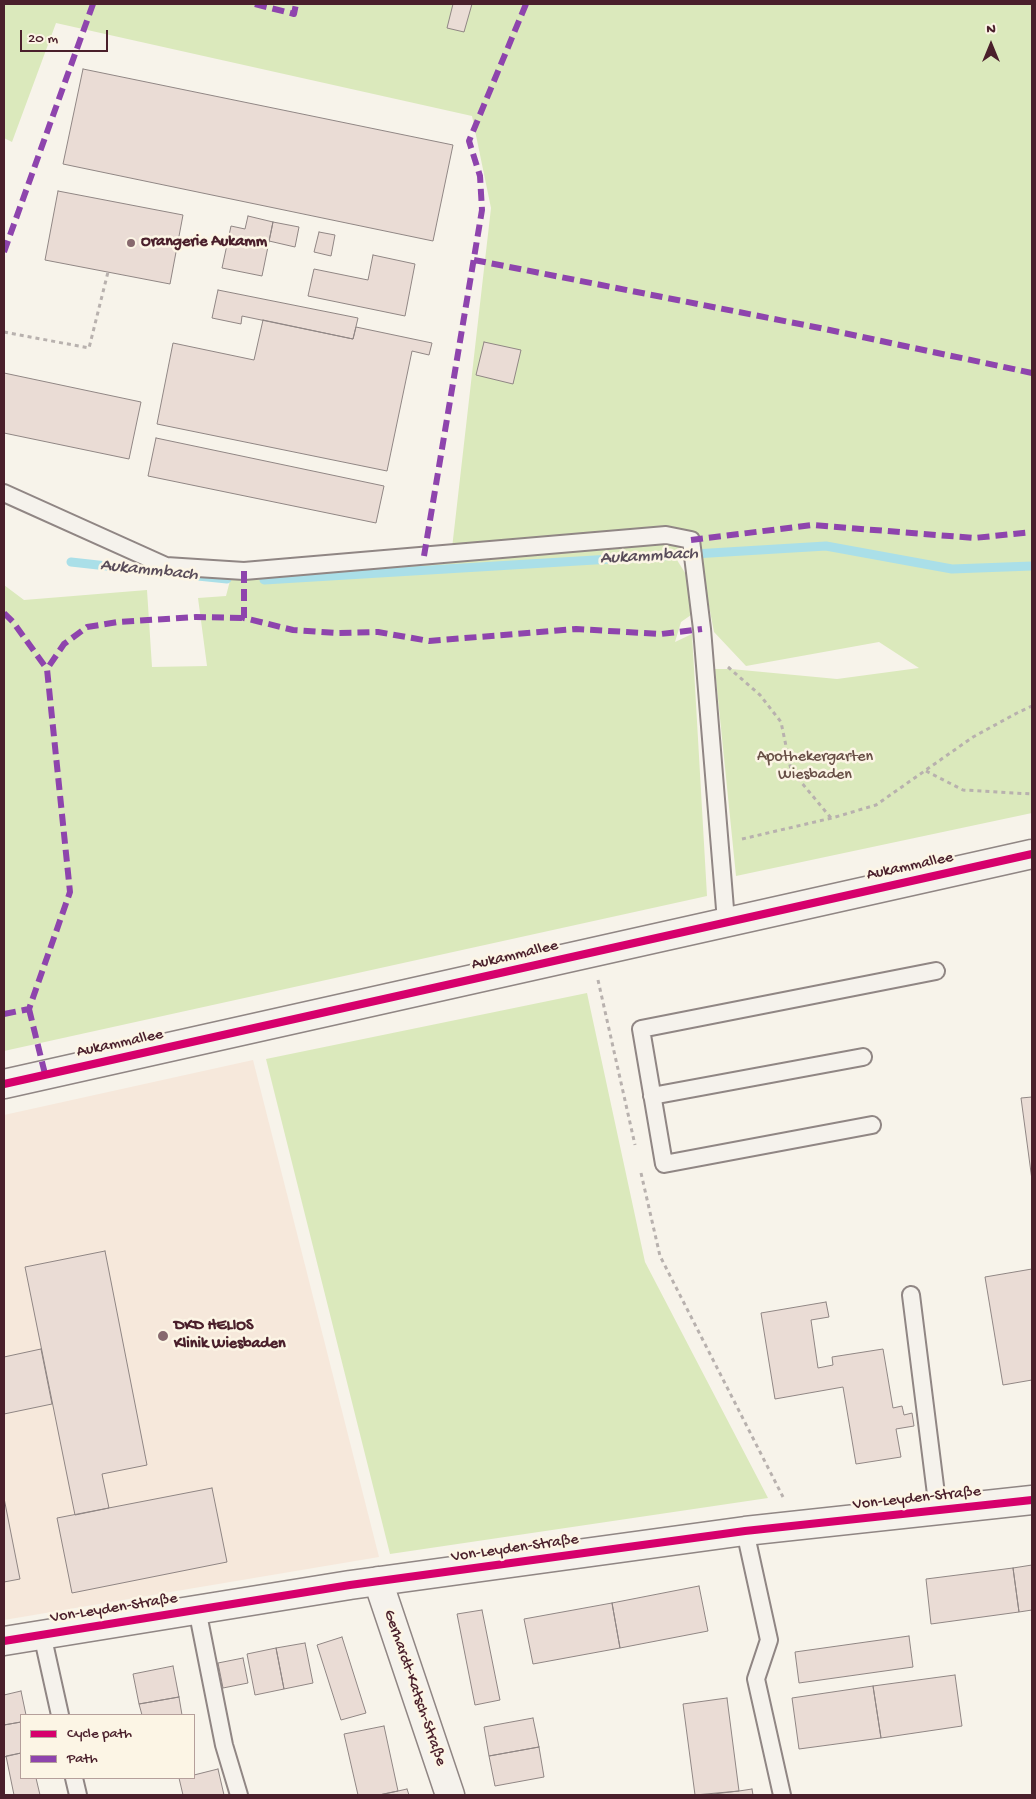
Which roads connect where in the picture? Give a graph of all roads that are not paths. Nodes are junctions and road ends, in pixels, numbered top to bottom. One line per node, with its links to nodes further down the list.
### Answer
1 (4, 493): 3 (lane)
2 (1032, 854): 3 (street, Aukammallee)
3 (726, 922): 6 (street, Aukammallee)
4 (936, 970): 7 (lane)
5 (863, 1057): 7 (lane)
6 (4, 1084)
7 (652, 1096): 8 (lane)
8 (872, 1125)
9 (911, 1295): 11 (lane)
10 (1032, 1500): 11 (street, Von-Leyden-Straße)
11 (938, 1510): 12 (street, Von-Leyden-Straße)
12 (745, 1531): 13 (street, Von-Leyden-Straße); 22 (lane)
13 (378, 1581): 14 (street, Von-Leyden-Straße); 21 (street, Gerhardt-Katsch-Straße)
14 (197, 1609): 15 (street, Von-Leyden-Straße); 20 (lane)
15 (42, 1634): 16 (street, Von-Leyden-Straße); 17 (lane)
16 (4, 1641)
17 (60, 1714)
18 (74, 1779): 19 (lane)
19 (78, 1795)
20 (239, 1795)
21 (450, 1795)
22 (782, 1795)

